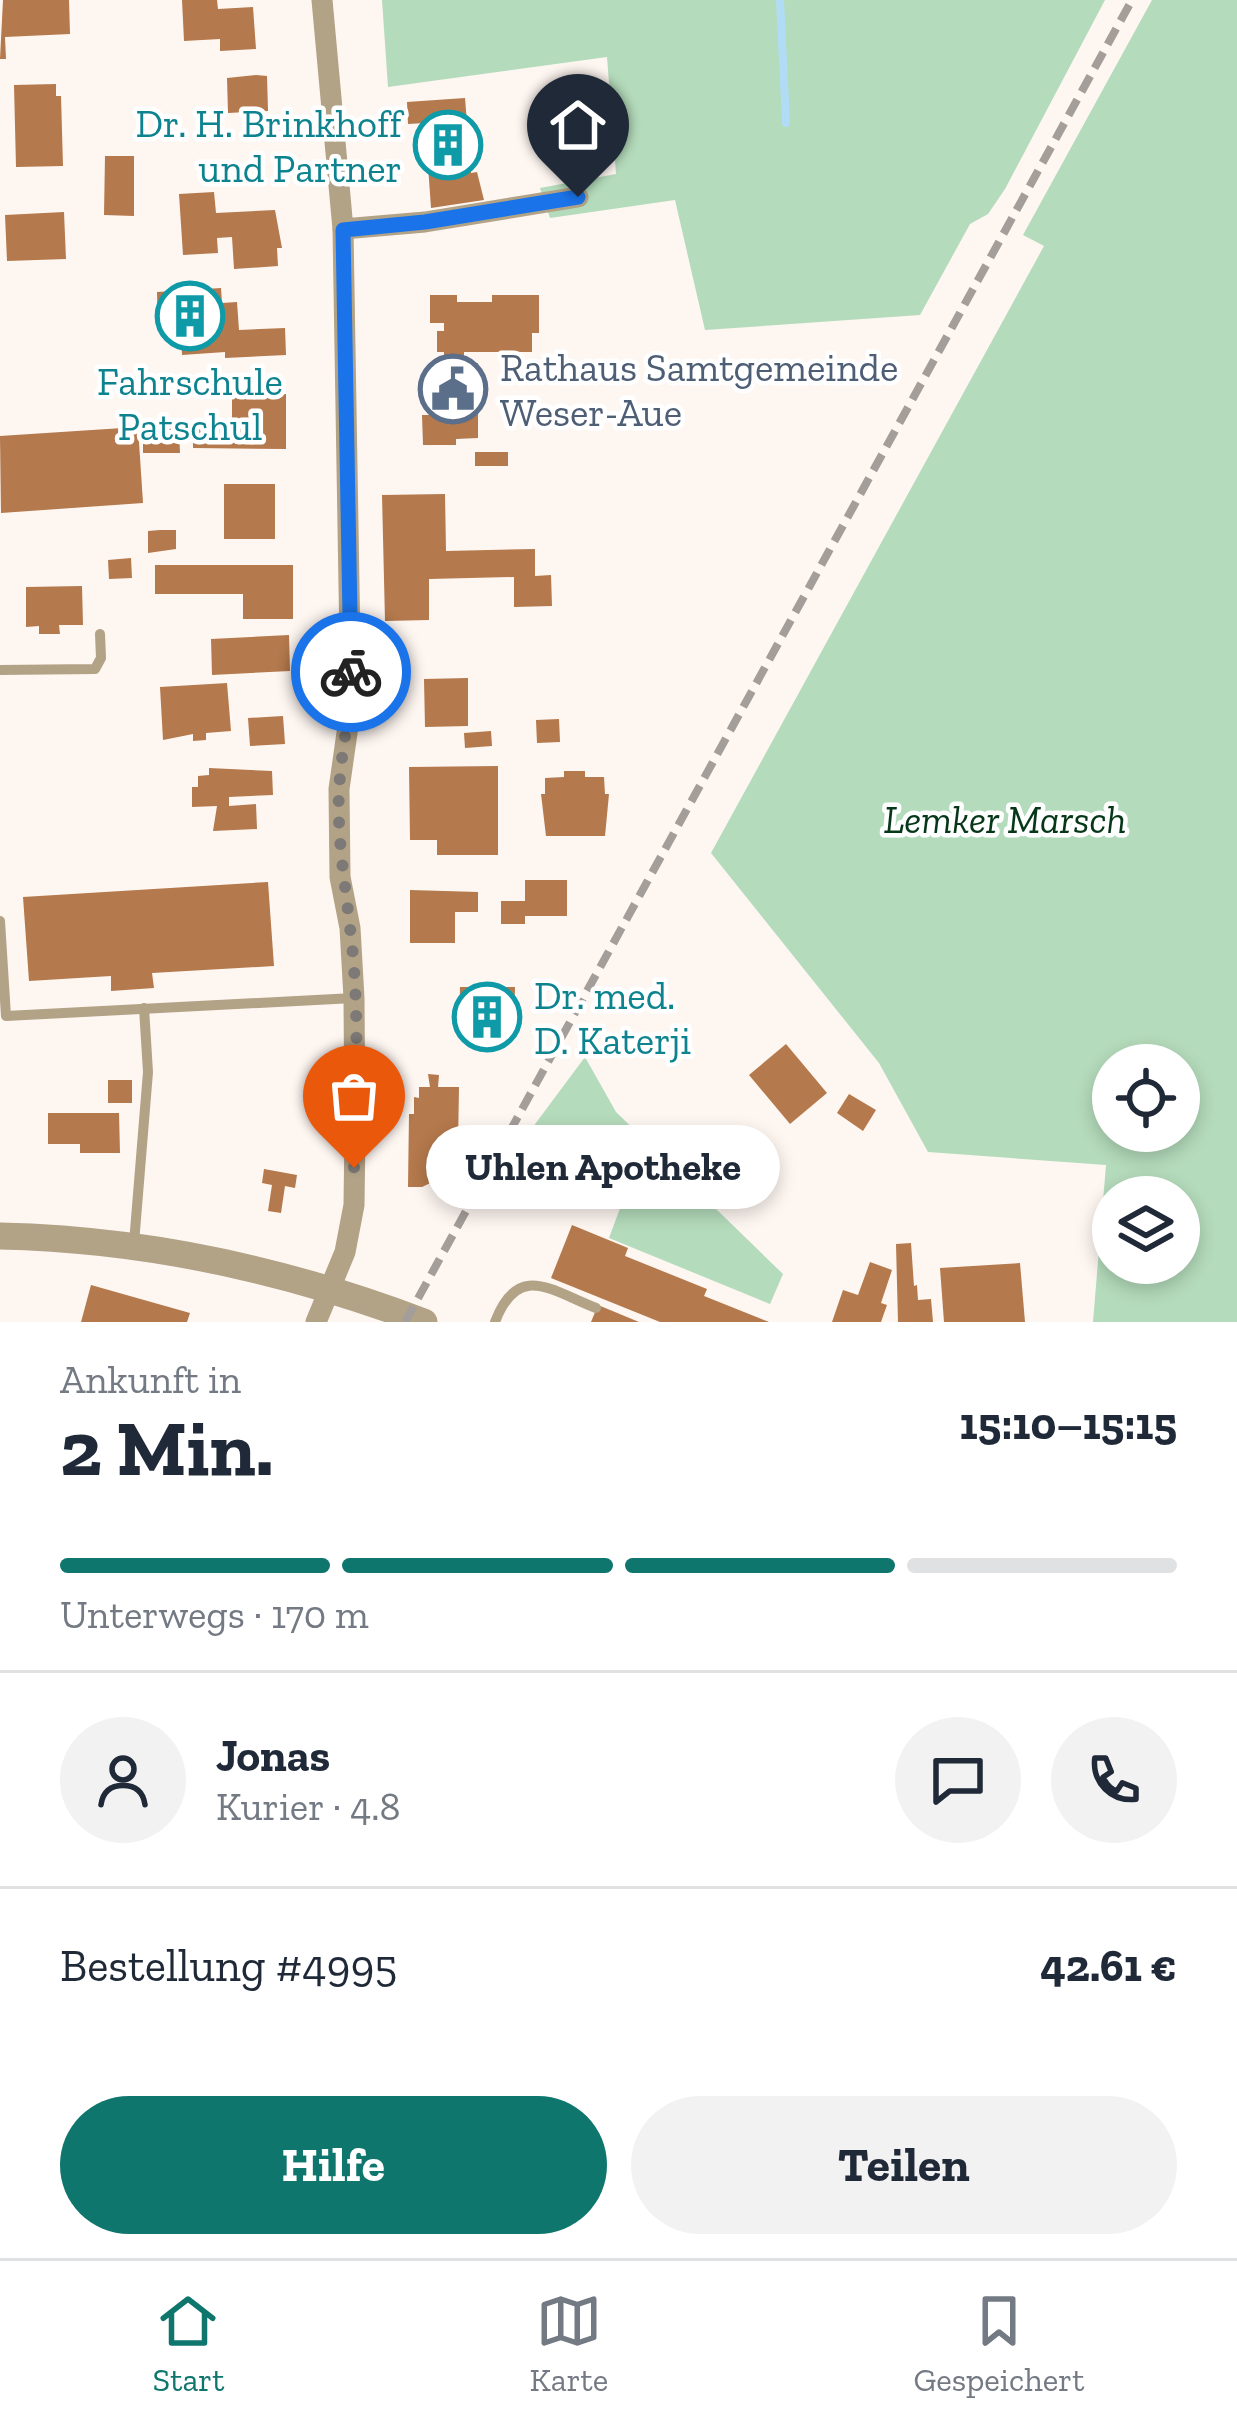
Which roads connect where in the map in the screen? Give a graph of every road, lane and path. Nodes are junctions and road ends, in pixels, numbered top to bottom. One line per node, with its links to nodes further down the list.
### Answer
1 (322, 0): 3 (street)
2 (578, 197): 3 (street)
3 (343, 230): 7 (street)
4 (100, 634): 5 (lane)
5 (0, 670)
6 (0, 921): 8 (lane)
7 (354, 998): 8 (lane); 11 (street)
8 (144, 1008): 10 (lane)
9 (0, 1236): 10 (street)
10 (134, 1243): 11 (street)
11 (331, 1290): 13 (street); 14 (street)
12 (596, 1308): 15 (lane)
13 (316, 1322)
14 (424, 1322)
15 (495, 1322)

